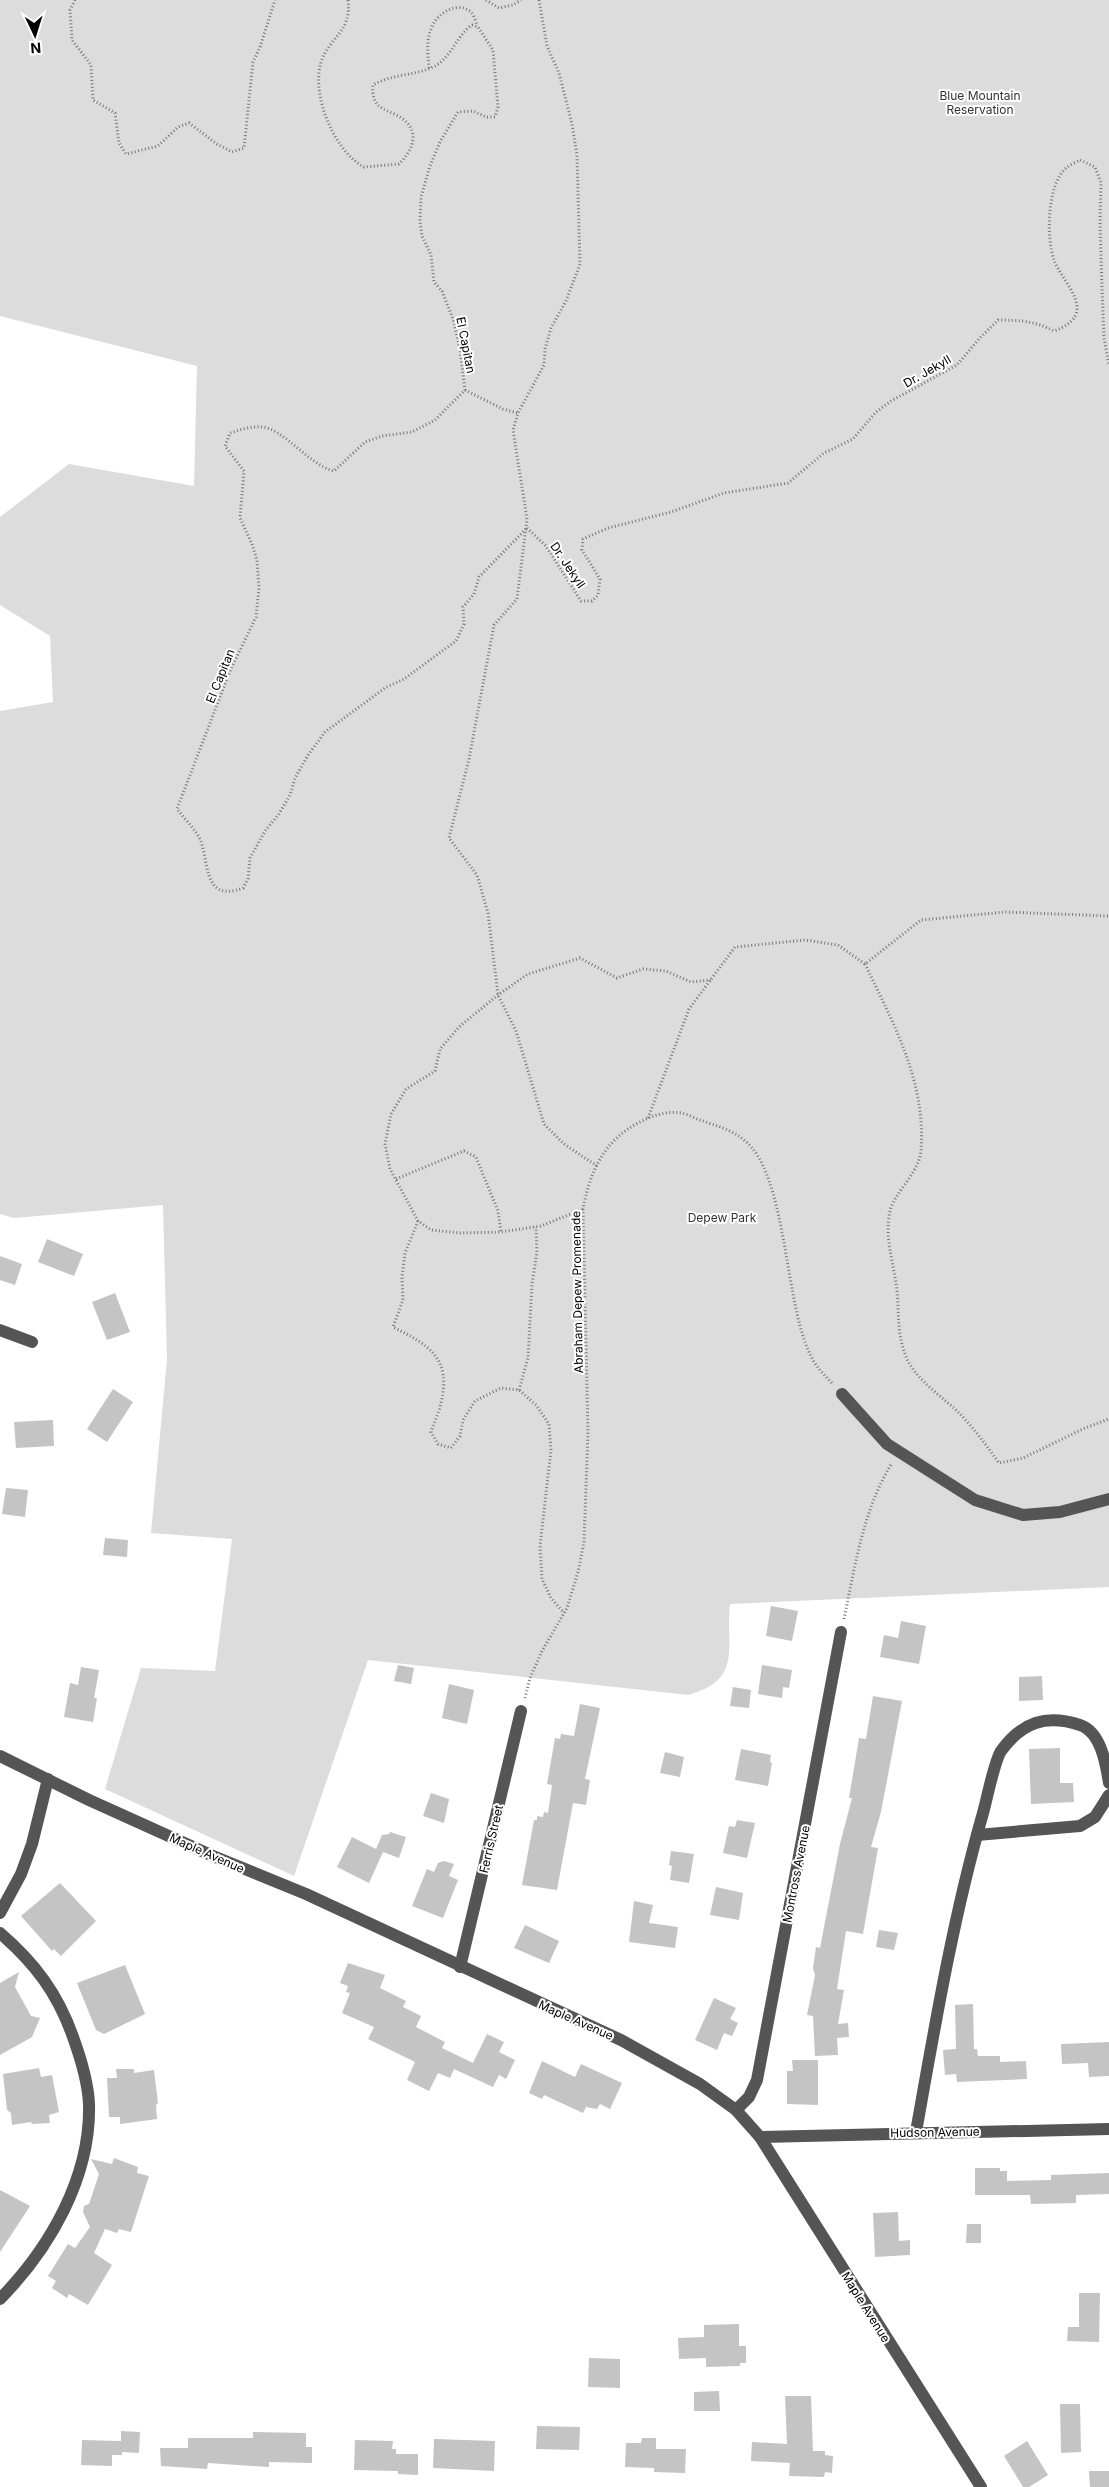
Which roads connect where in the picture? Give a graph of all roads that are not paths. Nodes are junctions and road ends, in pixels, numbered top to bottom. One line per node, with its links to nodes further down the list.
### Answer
1 (0, 1330): 2 (street)
2 (32, 1342)
3 (842, 1394): 4 (street)
4 (1109, 1499)
5 (841, 1632): 15 (street, Montross Avenue)
6 (521, 1711): 14 (street, Ferris Street)
7 (0, 1756): 8 (street, Maple Avenue)
8 (48, 1779): 12 (street); 14 (street, Maple Avenue)
9 (1109, 1783): 11 (street)
10 (1109, 1795): 11 (street)
11 (977, 1835): 17 (street)
12 (0, 1913)
13 (0, 1933): 19 (street)
14 (460, 1967): 15 (street, Maple Avenue)
15 (736, 2110): 18 (street, Maple Avenue)
16 (1109, 2130): 17 (street, Hudson Avenue)
17 (916, 2132): 18 (street, Hudson Avenue)
18 (760, 2137): 20 (street, Maple Avenue)
19 (0, 2299)
20 (981, 2487)

